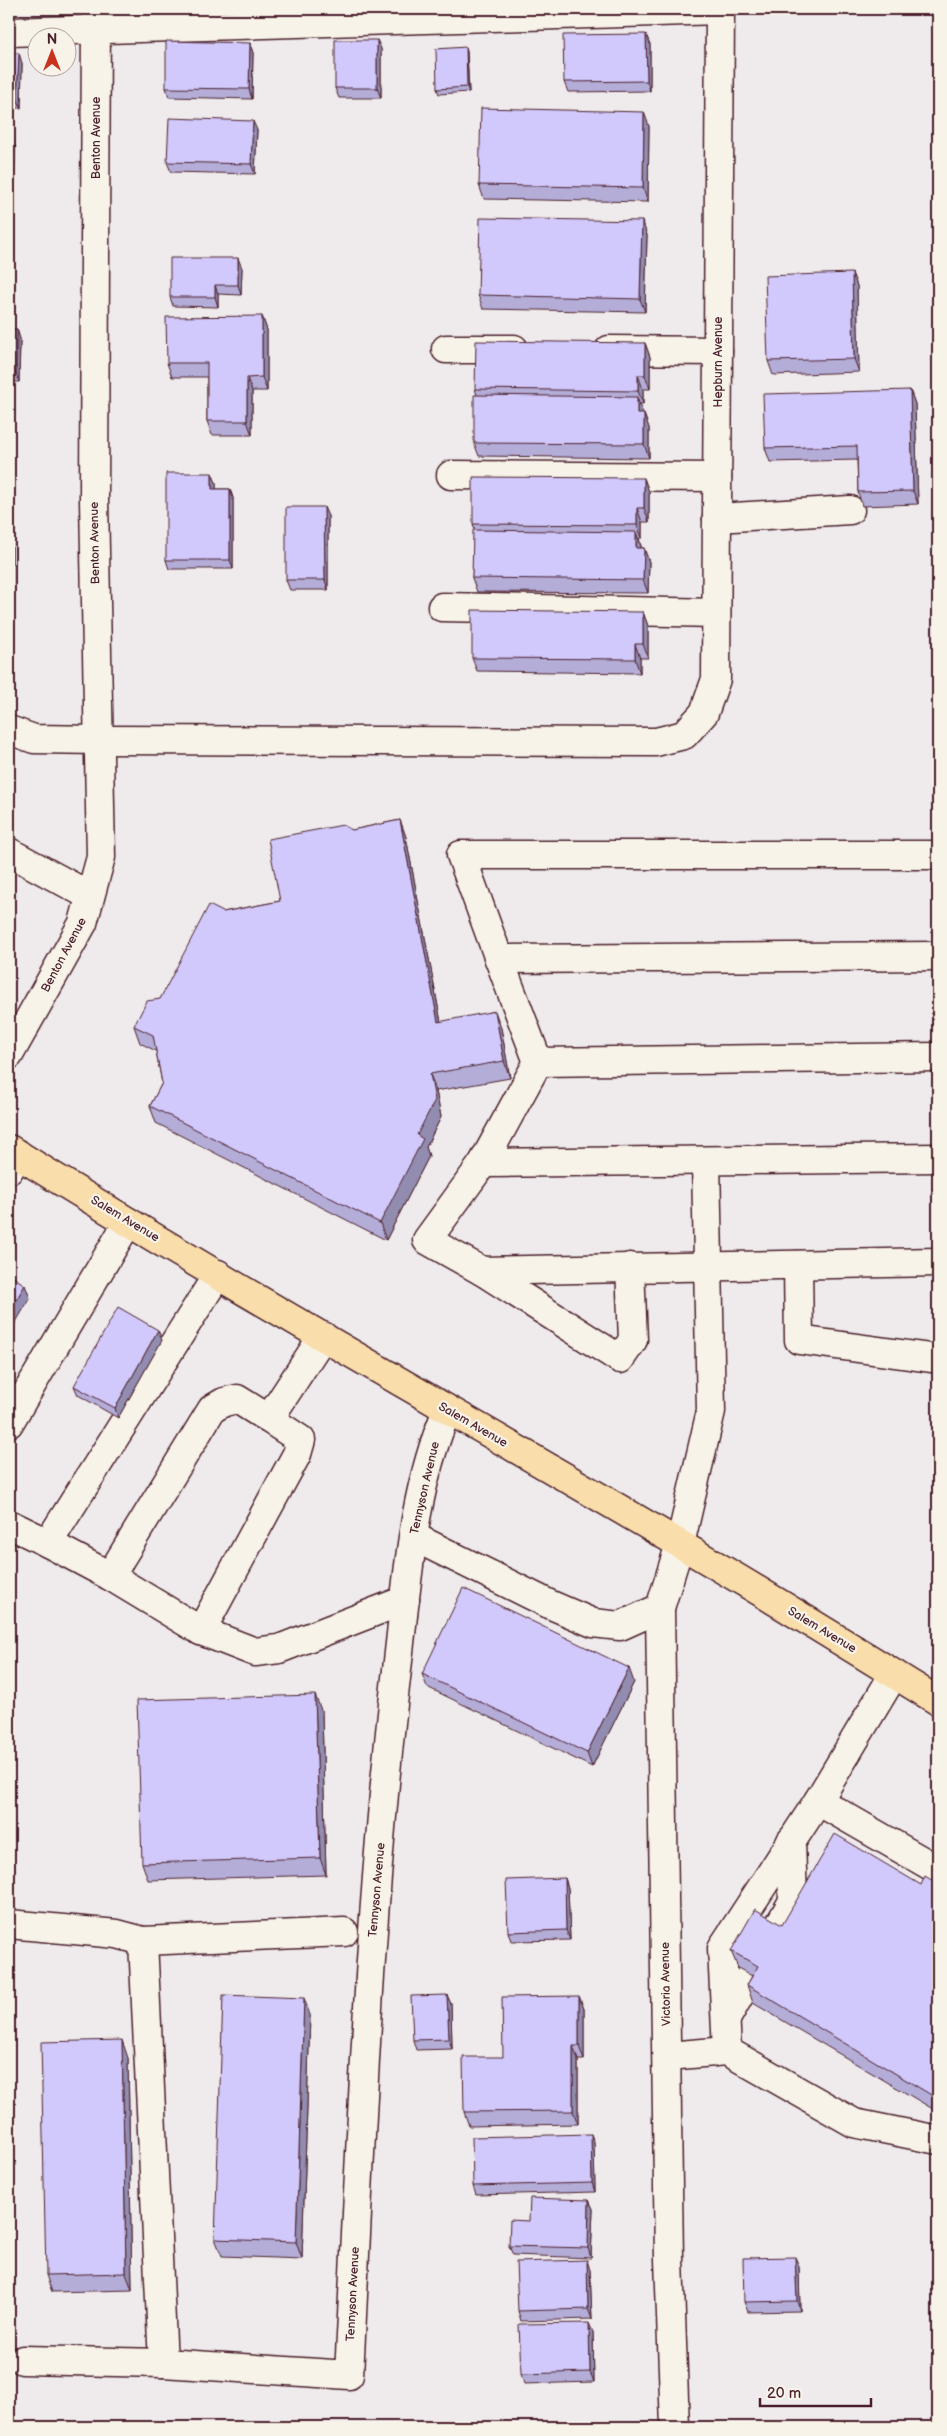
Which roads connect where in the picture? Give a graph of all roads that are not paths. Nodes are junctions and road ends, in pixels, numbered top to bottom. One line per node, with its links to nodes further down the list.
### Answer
1 (720, 9): 2 (street); 8 (street, Hepburn Avenue)
2 (559, 12): 3 (street)
3 (96, 19): 4 (street); 16 (street, Benton Avenue)
4 (9, 32)
5 (446, 349): 6 (street)
6 (540, 349)
7 (580, 349): 8 (street)
8 (718, 351): 10 (street, Hepburn Avenue)
9 (451, 475): 10 (street)
10 (717, 477): 12 (street, Hepburn Avenue)
11 (850, 510): 12 (street)
12 (717, 518): 14 (street, Hepburn Avenue)
13 (442, 607): 14 (street)
14 (716, 613): 16 (street, Hepburn Avenue)
15 (9, 730): 16 (street)
16 (99, 740): 19 (street, Benton Avenue)
17 (938, 855): 21 (street)
18 (11, 857): 19 (street)
19 (90, 896): 22 (street, Benton Avenue)
20 (938, 956): 21 (street)
21 (499, 958): 24 (street)
22 (9, 1055)
23 (938, 1057): 24 (street)
24 (538, 1062): 28 (street)
25 (12, 1158): 29 (main road, Salem Avenue)
26 (938, 1158): 27 (street)
27 (706, 1160): 28 (street); 32 (street, Victoria Avenue)
28 (483, 1163): 34 (street)
29 (128, 1222): 35 (main road, Salem Avenue); 40 (street)
30 (938, 1262): 31 (street)
31 (798, 1265): 32 (street); 37 (street)
32 (708, 1266): 33 (street); 44 (street, Victoria Avenue)
33 (630, 1267): 34 (street); 34 (street)
34 (482, 1270)
35 (218, 1274): 36 (main road, Salem Avenue); 43 (street)
36 (324, 1336): 38 (main road, Salem Avenue); 39 (street)
37 (938, 1359)
38 (447, 1411): 42 (street, Tennyson Avenue); 44 (main road, Salem Avenue)
39 (269, 1419): 45 (street); 48 (street)
40 (9, 1423)
41 (9, 1524): 43 (street)
42 (414, 1537): 46 (street, Tennyson Avenue); 47 (street)
43 (48, 1543): 45 (street)
44 (680, 1544): 47 (street, Victoria Avenue); 49 (main road, Salem Avenue)
45 (110, 1576): 48 (street)
46 (406, 1600): 48 (street); 64 (street, Tennyson Avenue)
47 (660, 1608): 61 (street, Victoria Avenue)
48 (202, 1631)
49 (894, 1674): 50 (main road, Salem Avenue); 51 (street)
50 (938, 1701)
51 (818, 1800): 52 (street); 53 (street)
52 (792, 1841): 56 (street); 59 (street)
53 (938, 1870)
54 (9, 1924): 57 (street)
55 (344, 1932): 57 (street)
56 (774, 1934)
57 (143, 1941): 64 (street)
58 (751, 1975): 59 (street)
59 (726, 2019): 60 (street)
60 (727, 2051): 61 (street); 62 (street)
61 (667, 2056): 65 (street, Victoria Avenue)
62 (938, 2140)
63 (23, 2360): 64 (street)
64 (163, 2363)
65 (675, 2427)

